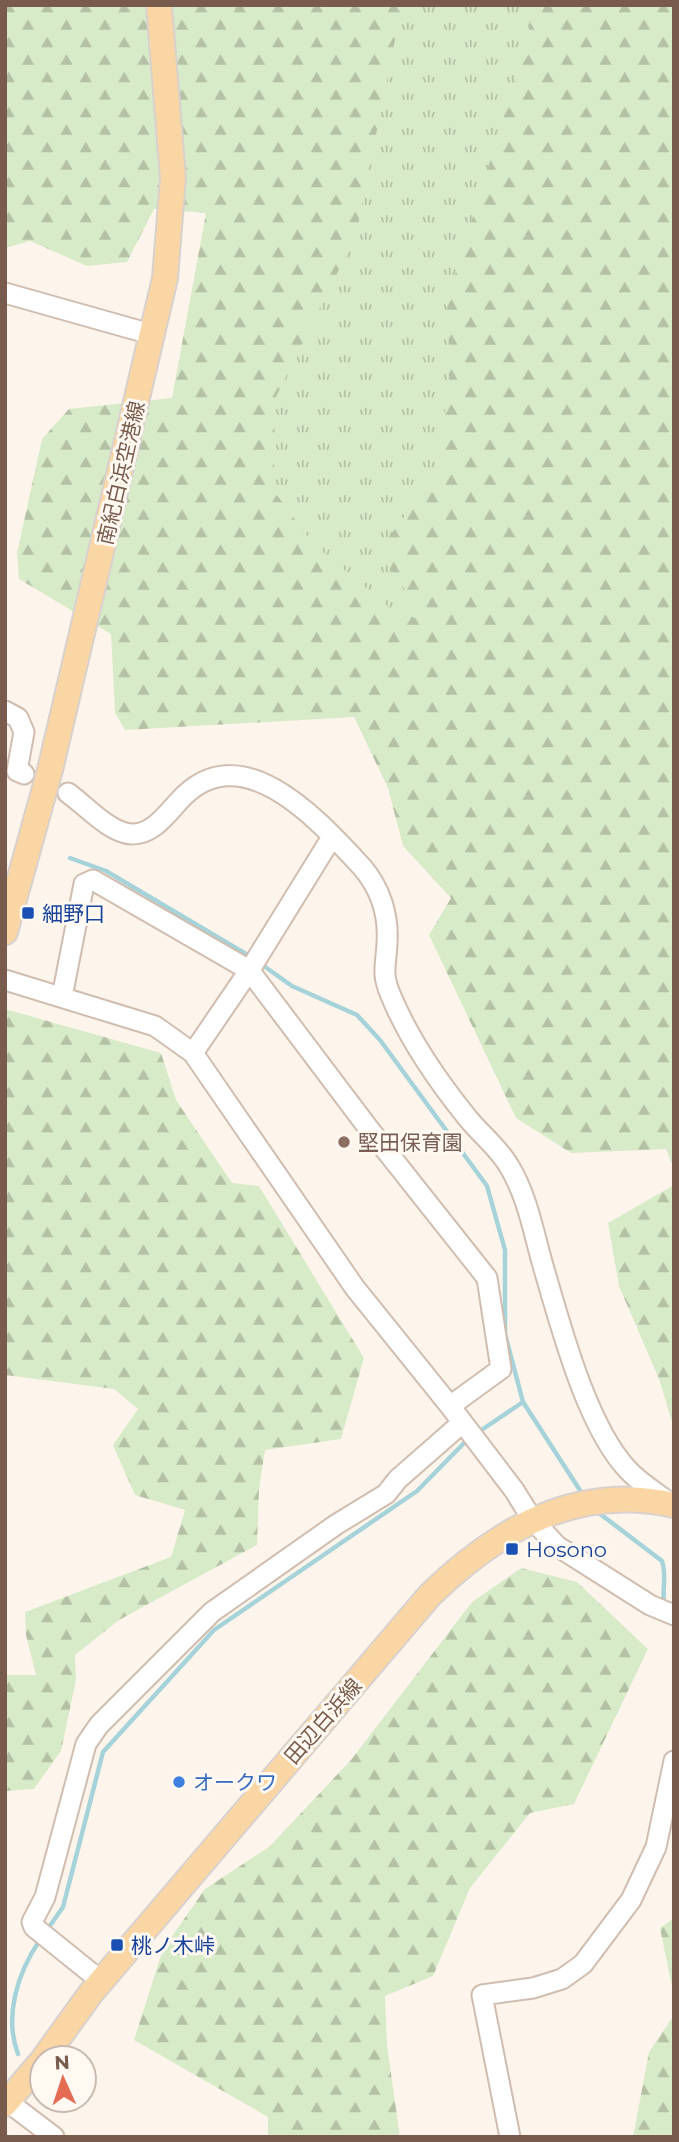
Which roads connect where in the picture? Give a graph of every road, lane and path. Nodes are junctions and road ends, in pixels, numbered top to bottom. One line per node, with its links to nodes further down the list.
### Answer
1 (159, 5): 3 (main road, 南紀白浜空港線)
2 (5, 293): 3 (street)
3 (154, 335): 8 (main road, 南紀白浜空港線)
4 (5, 711): 5 (street)
5 (24, 774)
6 (68, 793): 7 (street)
7 (332, 837): 9 (street); 15 (street)
8 (5, 932)
9 (253, 964): 11 (street); 12 (street); 13 (street)
10 (5, 980): 11 (street)
11 (62, 997): 12 (street)
12 (192, 1053): 13 (street)
13 (450, 1406): 14 (street)
14 (464, 1425): 16 (street); 19 (street)
15 (673, 1504): 16 (main road, 田辺白浜線)
16 (532, 1519): 17 (street); 19 (main road, 田辺白浜線)
17 (674, 1615)
18 (674, 1761): 24 (street)
19 (101, 1981): 20 (main road, 田辺白浜線)
20 (55, 2044)
21 (28, 2077): 22 (main road, 田辺白浜線)
22 (6, 2103): 23 (street)
23 (54, 2137)
24 (510, 2137)

